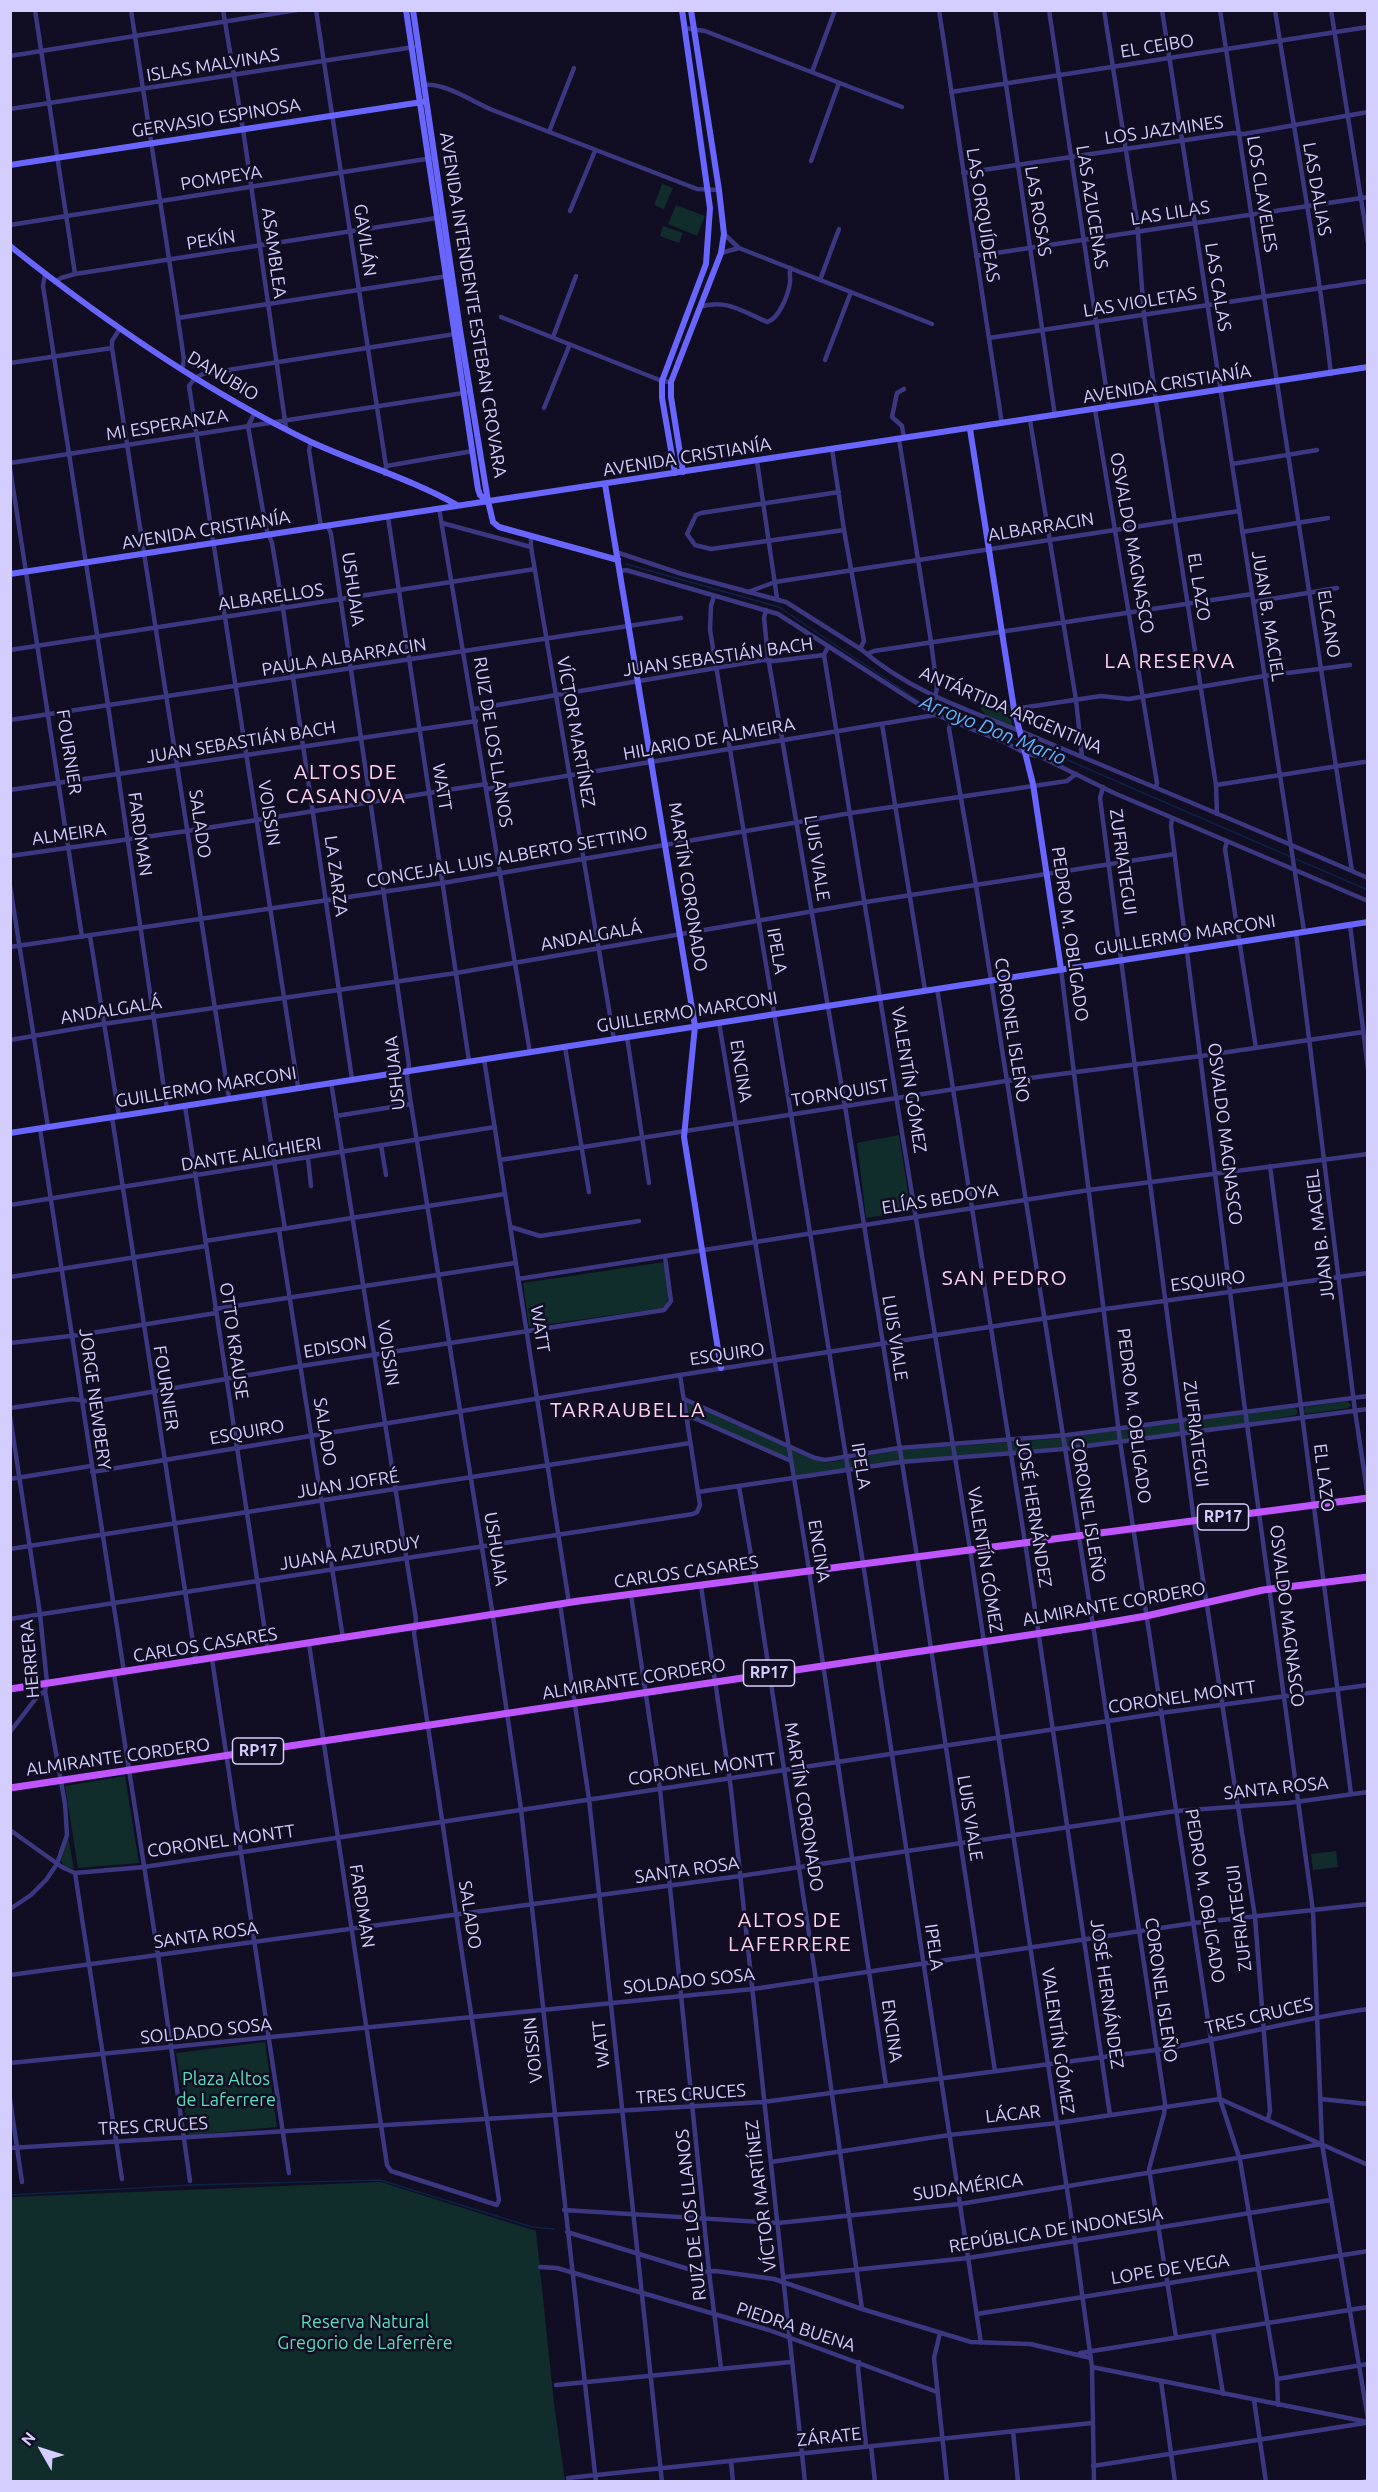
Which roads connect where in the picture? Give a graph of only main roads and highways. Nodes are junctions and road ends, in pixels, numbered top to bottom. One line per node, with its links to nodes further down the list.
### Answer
1 (1368, 1498): 3 (main road, CARLOS CASARES / RP17)
2 (1368, 1577): 4 (main road, ALMIRANTE CORDERO / RP17)
3 (10, 1689)
4 (10, 1788)

